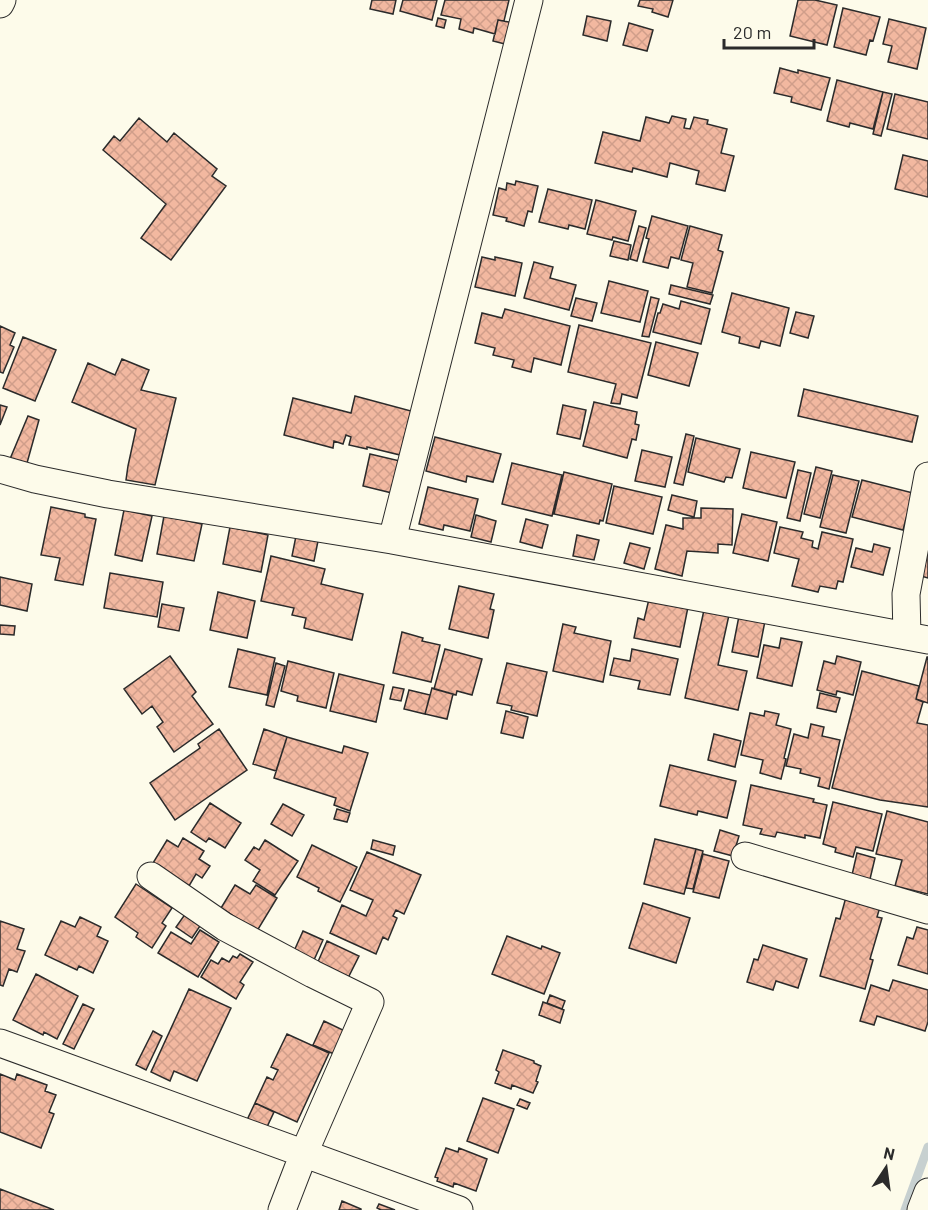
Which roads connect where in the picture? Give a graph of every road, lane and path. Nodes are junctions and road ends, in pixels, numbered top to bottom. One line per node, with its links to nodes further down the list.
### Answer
1 (529, 0): 4 (street)
2 (0, 470): 4 (street)
3 (928, 477): 5 (street)
4 (392, 540): 5 (street)
5 (917, 638)
6 (745, 856): 8 (street)
7 (151, 876): 10 (street)
8 (928, 910)
9 (0, 1043): 10 (street)
10 (304, 1153): 12 (street); 13 (street)
11 (928, 1192): 14 (street)
12 (282, 1210)
13 (459, 1210)
14 (921, 1210)

